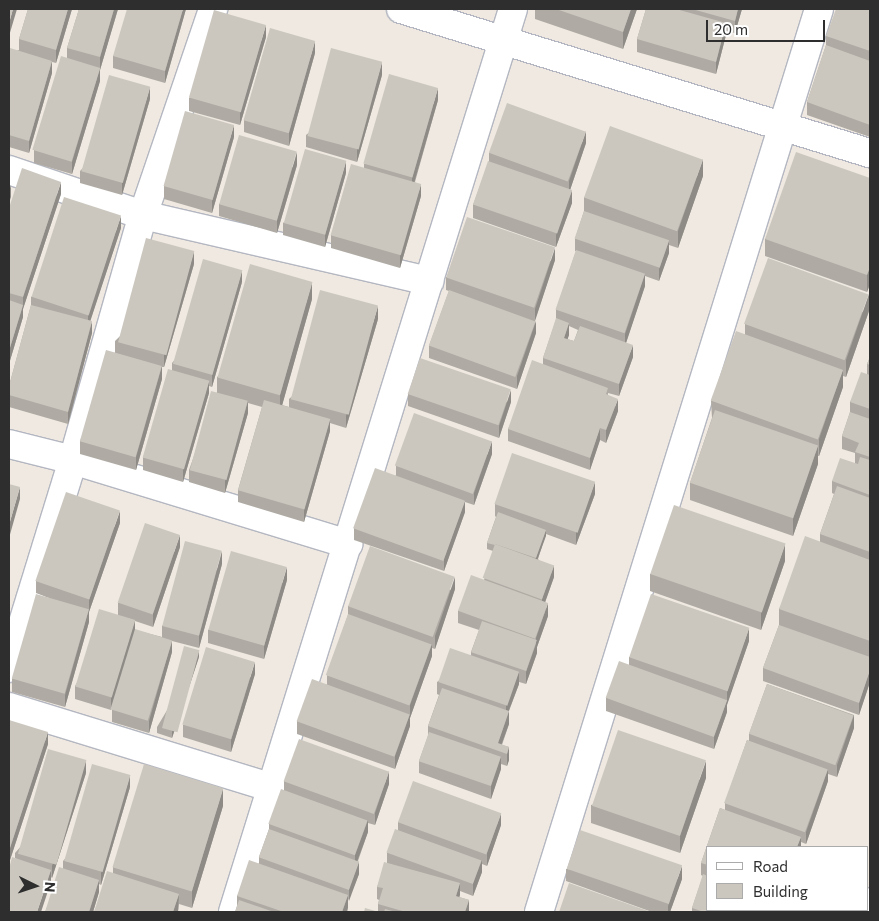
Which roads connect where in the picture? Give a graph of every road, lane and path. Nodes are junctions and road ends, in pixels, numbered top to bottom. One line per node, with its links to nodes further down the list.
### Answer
1 (213, 9): 9 (street)
2 (402, 9): 5 (street)
3 (513, 9): 5 (street)
4 (819, 9): 6 (street)
5 (504, 40): 6 (street); 10 (street)
6 (783, 126): 7 (street); 18 (street)
7 (870, 153)
8 (9, 170): 9 (street)
9 (143, 215): 10 (street); 12 (street)
10 (429, 281): 13 (street)
11 (9, 444): 12 (street)
12 (74, 460): 13 (street); 14 (street)
13 (348, 544): 16 (street)
14 (9, 668)
15 (9, 707): 16 (street)
16 (272, 788): 17 (street)
17 (233, 912)
18 (539, 912)

